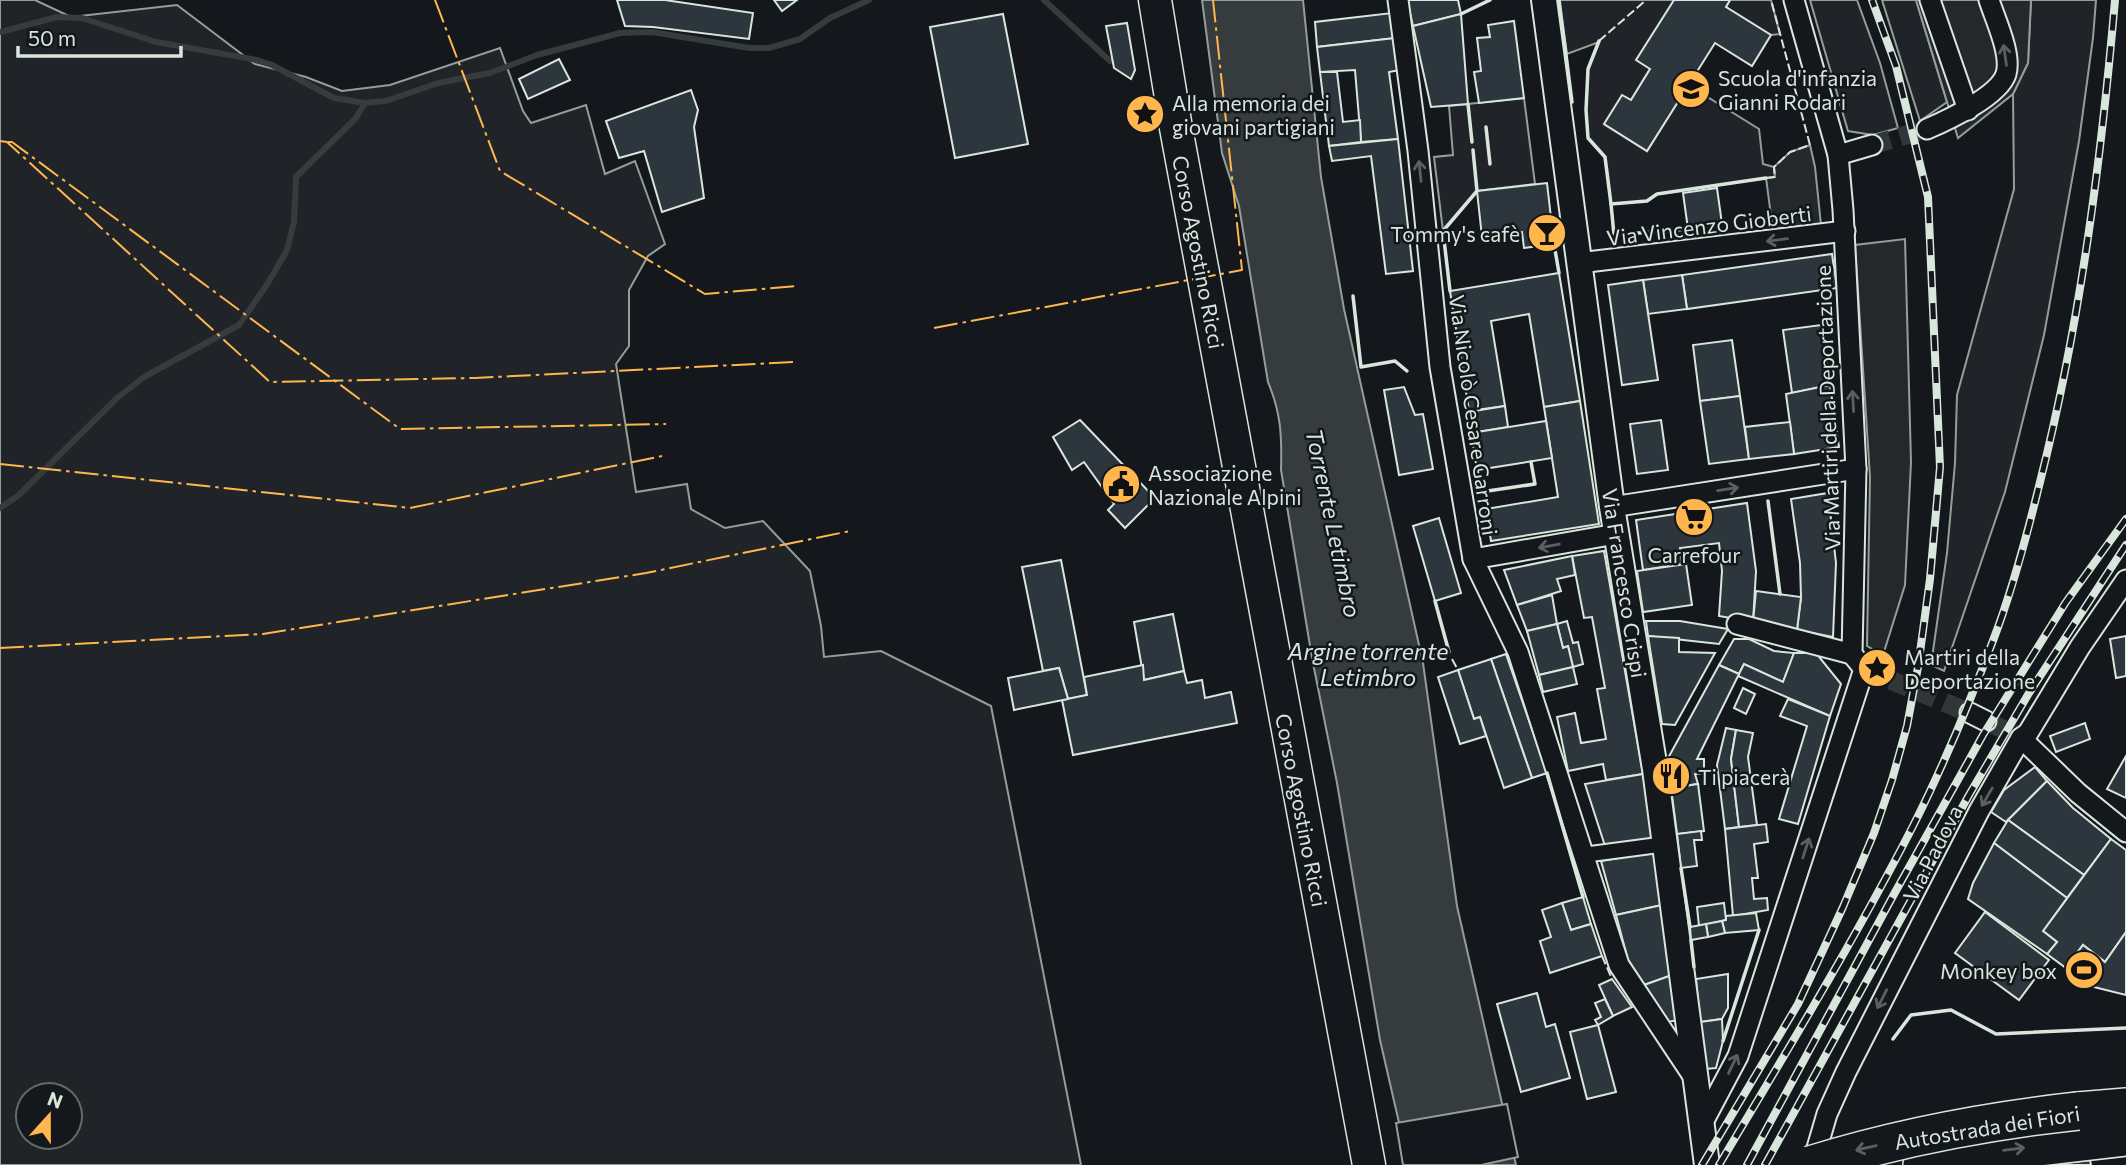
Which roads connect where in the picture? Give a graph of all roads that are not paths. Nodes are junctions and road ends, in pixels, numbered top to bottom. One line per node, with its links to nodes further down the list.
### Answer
1 (1155, 0): 29 (main road, Corso Agostino Ricci)
2 (1398, 0): 16 (street, Via Nicolò Cesare Garroni, one-way to 2)
3 (1544, 0): 12 (street, Via Francesco Crispi)
4 (1794, 0): 10 (street, Via Martiri della Deportazione)
5 (1930, 0): 7 (street)
6 (1989, 0): 7 (street, one-way to 6)
7 (1968, 110): 8 (street)
8 (1927, 129)
9 (1872, 145): 10 (street)
10 (1838, 155): 11 (street, Via Martiri della Deportazione)
11 (1845, 232): 12 (street, Via Vincenzo Gioberti, one-way to 12); 13 (street, Via Martiri della Deportazione, one-way to 11)
12 (1579, 264): 14 (street, Via Francesco Crispi)
13 (1856, 469): 14 (street, one-way to 13); 19 (street, Via Martiri della Deportazione)
14 (1612, 508): 15 (street, Via Francesco Crispi)
15 (1616, 534): 16 (street, one-way to 16); 22 (street, Via Francesco Crispi)
16 (1473, 559): 23 (street, Via Nicolò Cesare Garroni)
17 (2126, 580): 20 (street, Via Padova)
18 (1737, 624): 19 (street)
19 (1858, 662): 26 (street, Via Martiri della Deportazione, one-way to 19)
20 (2021, 738): 21 (street); 31 (street, Via Padova, one-way to 31)
21 (2126, 832)
22 (1666, 844): 23 (street); 24 (street, Via Francesco Crispi)
23 (1583, 855): 24 (street, Via Nicolò Cesare Garroni)
24 (1697, 1082): 26 (street, Via Francesco Crispi)
25 (2126, 1107): 27 (highway, Autostrada dei Fiori)
26 (1702, 1124): 30 (street, Via Francesco Crispi)
27 (2078, 1126): 28 (highway, Autostrada dei Fiori); 31 (highway, Autostrada dei Fiori, one-way to 31, bridge); 32 (highway, Autostrada dei Fiori, one-way to 27)
28 (2126, 1137)
29 (1369, 1165)
30 (1707, 1165)
31 (1811, 1165)
32 (1923, 1165)

